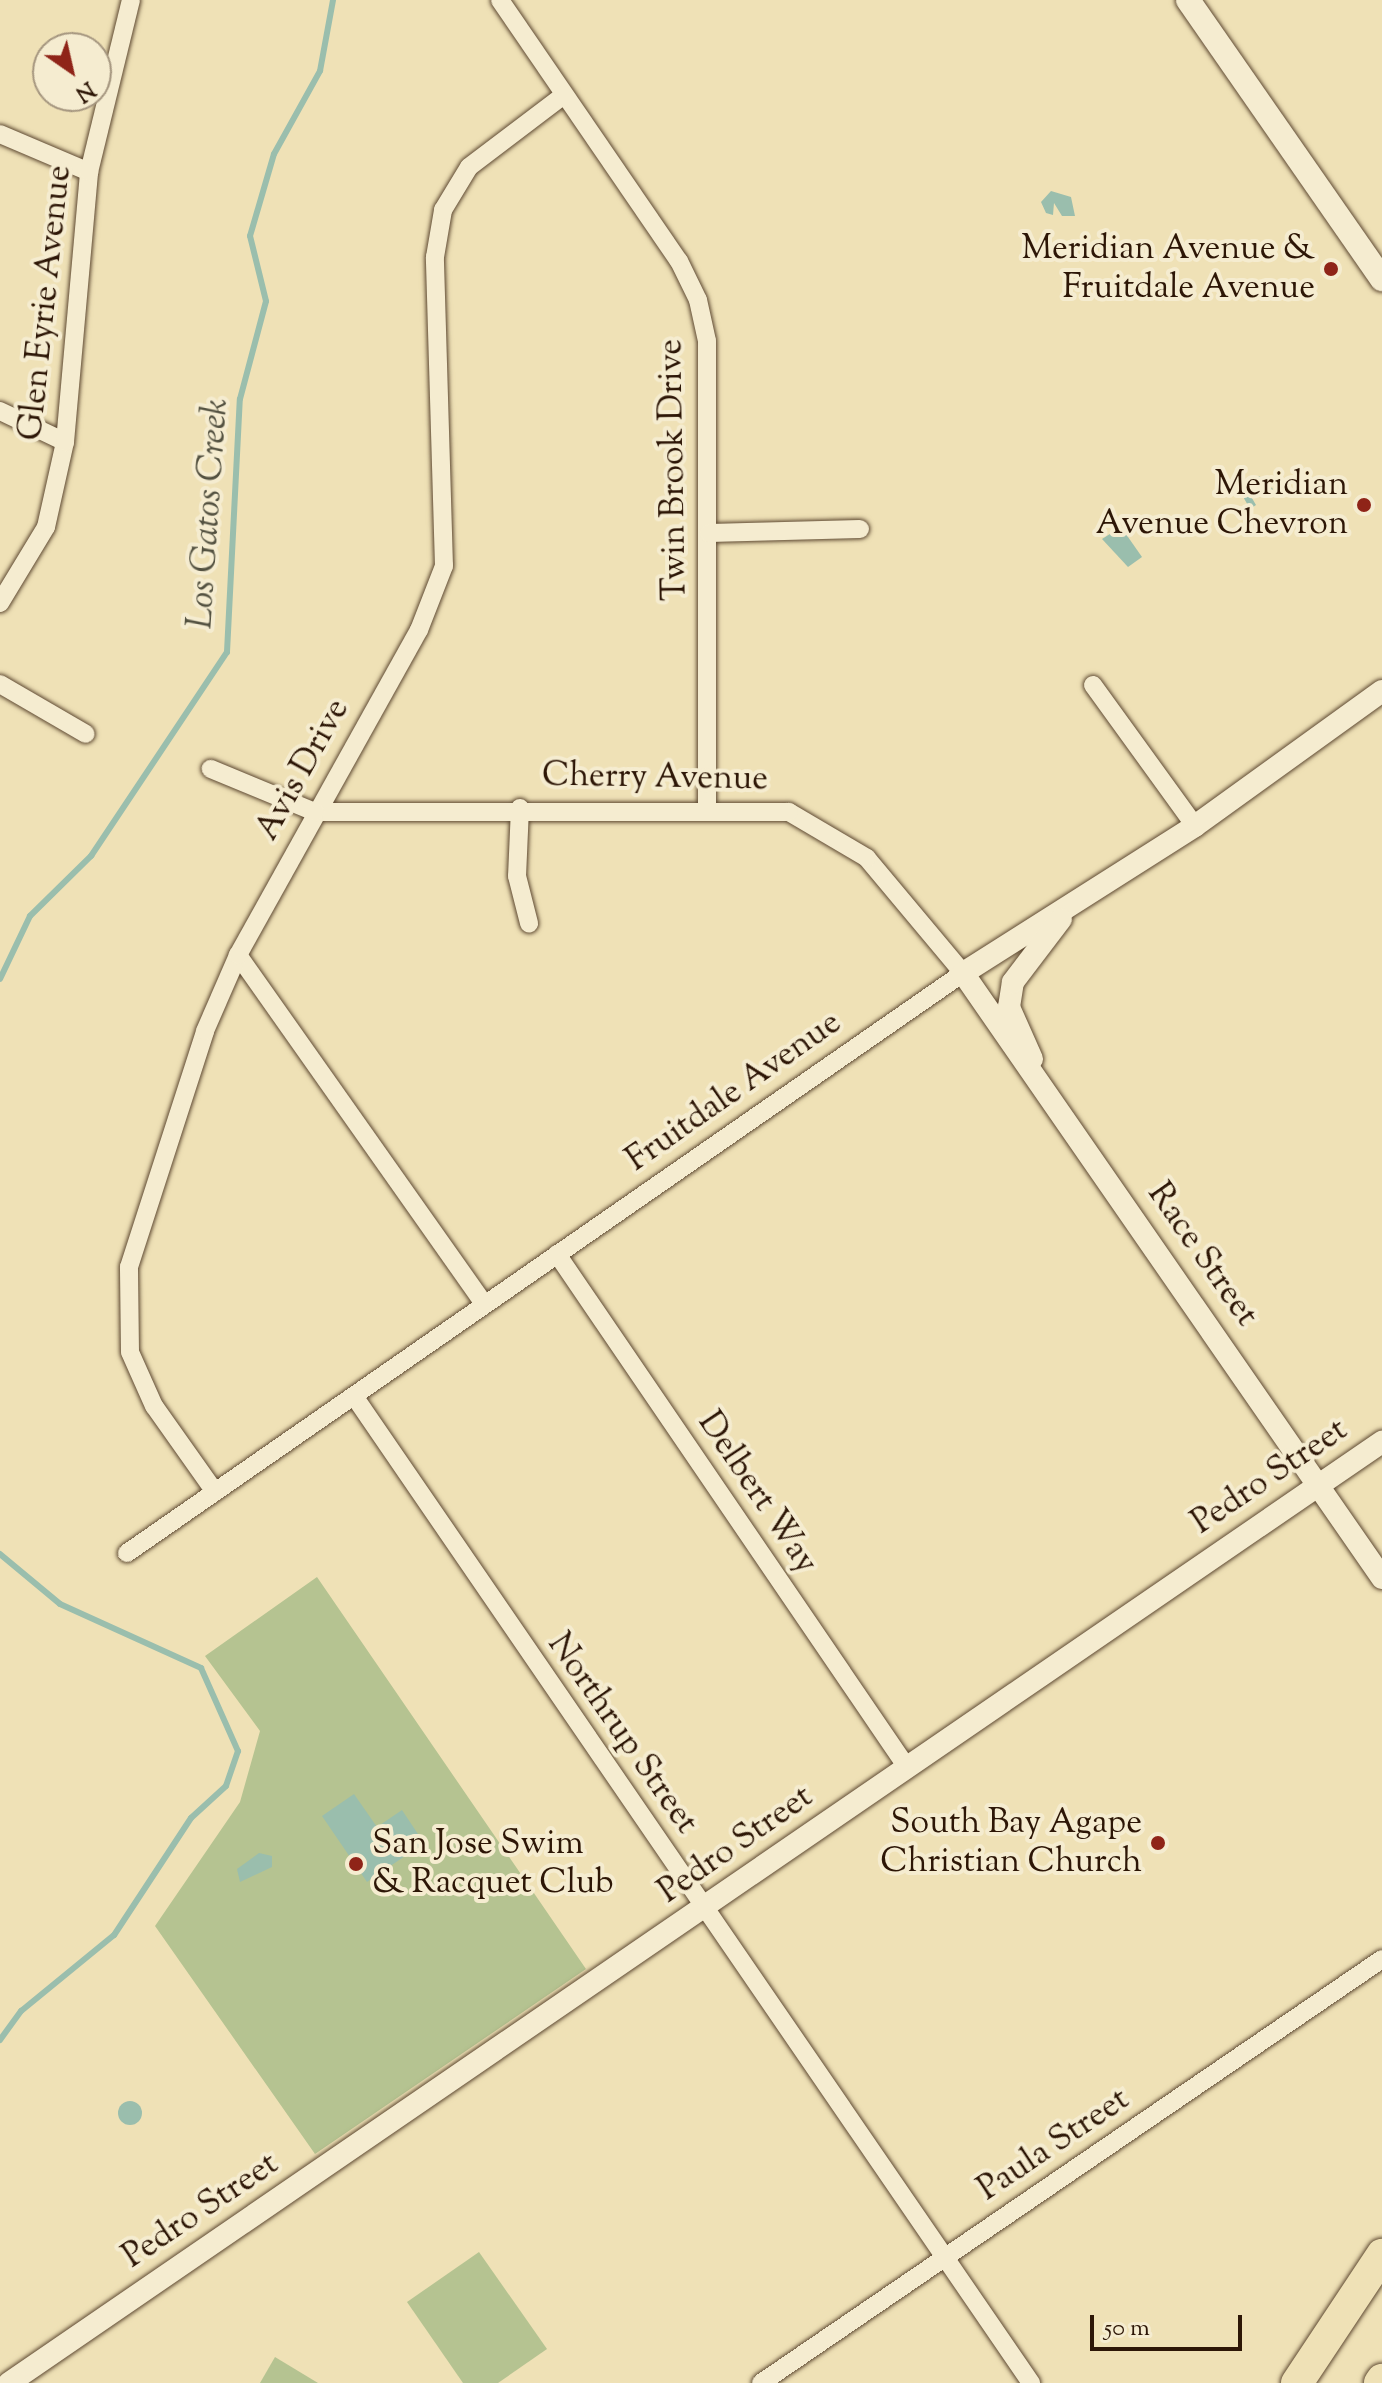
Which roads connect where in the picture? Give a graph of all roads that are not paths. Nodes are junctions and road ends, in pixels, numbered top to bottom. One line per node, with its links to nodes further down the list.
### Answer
1 (131, 0): 6 (street, Glen Eyrie Avenue)
2 (500, 0): 4 (street, Twin Brook Drive)
3 (1188, 0): 7 (main road)
4 (564, 95): 11 (street, Twin Brook Drive); 20 (street, Avis Drive)
5 (0, 134): 6 (street)
6 (89, 172): 9 (street, Glen Eyrie Avenue)
7 (1382, 279)
8 (0, 411): 9 (street)
9 (65, 442): 12 (street, Glen Eyrie Avenue)
10 (860, 529): 11 (street)
11 (709, 533): 18 (street, Twin Brook Drive)
12 (0, 603)
13 (0, 684): 16 (street)
14 (1093, 685): 21 (street)
15 (1382, 691): 21 (street, Fruitdale Avenue)
16 (86, 734)
17 (211, 769): 20 (street, Cherry Avenue)
18 (707, 807): 19 (street, Cherry Avenue); 25 (street, Cherry Avenue)
19 (520, 808): 20 (street, Cherry Avenue); 23 (street, Cherry Avenue)
20 (315, 812): 24 (street, Avis Drive)
21 (1195, 826): 22 (street, Fruitdale Avenue)
22 (1075, 903): 25 (street, Fruitdale Avenue); 26 (street)
23 (529, 923)
24 (238, 955): 28 (street); 32 (street, Avis Drive)
25 (963, 973): 26 (street, Race Street); 27 (street, Fruitdale Avenue)
26 (1035, 1067): 31 (street, Race Street)
27 (557, 1254): 28 (street, Fruitdale Avenue); 35 (street, Delbert Way)
28 (484, 1304): 29 (street, Fruitdale Avenue)
29 (354, 1396): 32 (street, Fruitdale Avenue); 36 (street, Northrup Street)
30 (1382, 1442): 31 (street, Pedro Street)
31 (1320, 1485): 34 (street, Race Street); 35 (street, Pedro Street)
32 (215, 1492): 33 (street, Fruitdale Avenue)
33 (127, 1553)
34 (1382, 1578)
35 (906, 1766): 36 (street, Pedro Street)
36 (704, 1909): 39 (street, Northrup Street); 40 (street, Pedro Street)
37 (1382, 1959): 39 (street, Paula Street)
38 (1382, 2255): 43 (highway)
39 (945, 2258): 41 (street, Paula Street); 42 (street, Northrup Street)
40 (9, 2383)
41 (761, 2383)
42 (1031, 2383)
43 (1297, 2383)

